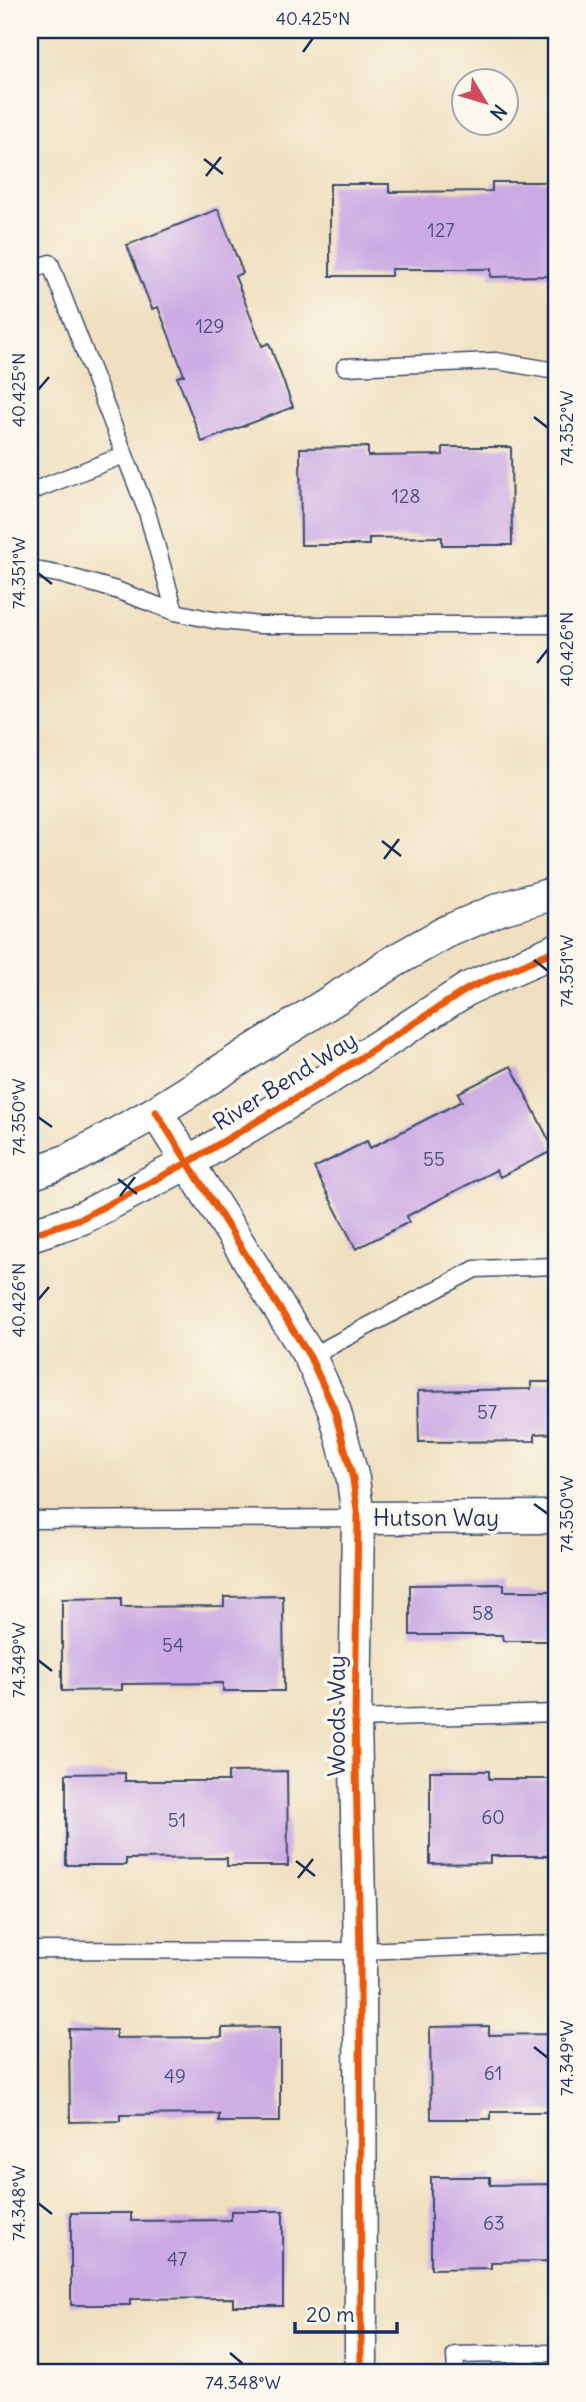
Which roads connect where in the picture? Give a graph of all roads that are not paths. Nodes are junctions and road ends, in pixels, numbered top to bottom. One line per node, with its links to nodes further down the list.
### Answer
1 (30, 271): 4 (lane)
2 (345, 367): 3 (lane)
3 (556, 372)
4 (124, 456): 5 (lane); 7 (lane)
5 (30, 492)
6 (30, 569): 7 (lane)
7 (175, 612): 8 (lane)
8 (556, 625)
9 (556, 893): 11 (street, River Bend Way)
10 (556, 950): 12 (street, River Bend Way)
11 (156, 1112): 12 (street, Woods Way); 13 (street, River Bend Way)
12 (189, 1162): 14 (street, River Bend Way); 16 (street, Woods Way)
13 (30, 1174)
14 (30, 1235)
15 (556, 1266): 16 (lane)
16 (310, 1357): 18 (street, Woods Way)
17 (556, 1517): 18 (street, Hutson Way)
18 (358, 1518): 19 (lane); 21 (street, Woods Way)
19 (30, 1520)
20 (556, 1713): 21 (lane)
21 (355, 1719): 24 (street, Woods Way)
22 (556, 1944): 24 (lane)
23 (30, 1950): 24 (lane)
24 (360, 1951): 26 (street, Woods Way)
25 (556, 2353): 27 (lane)
26 (361, 2372)
27 (456, 2372)

